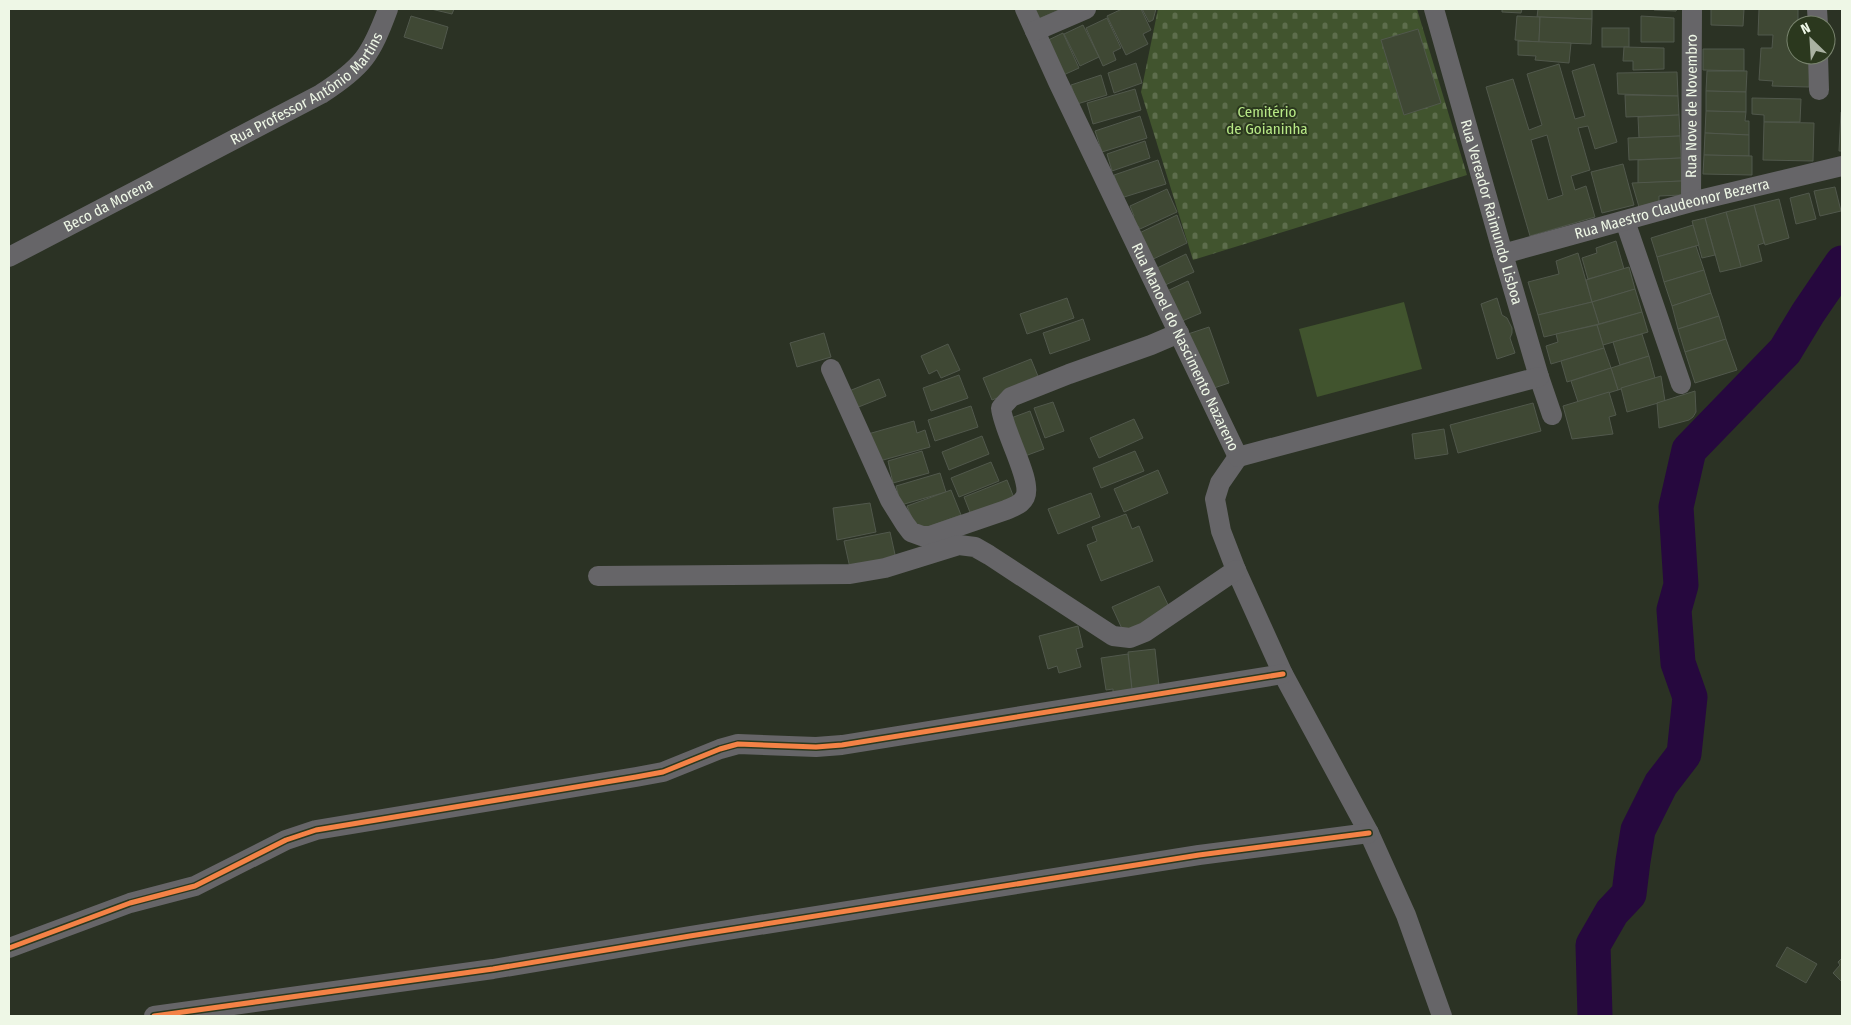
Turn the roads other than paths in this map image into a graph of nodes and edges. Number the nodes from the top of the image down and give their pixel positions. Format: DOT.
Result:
graph roads {
  1 [pos="388,9"];
  2 [pos="1025,9"];
  3 [pos="1086,9"];
  4 [pos="1434,9"];
  5 [pos="1692,9"];
  6 [pos="1035,31"];
  7 [pos="1818,65"];
  8 [pos="1819,90"];
  9 [pos="208,154"];
  10 [pos="1842,166"];
  11 [pos="1691,202"];
  12 [pos="1625,221"];
  13 [pos="1503,254"];
  14 [pos="9,257"];
  15 [pos="1179,333"];
  16 [pos="831,369"];
  17 [pos="1539,377"];
  18 [pos="1681,384"];
  19 [pos="1552,415"];
  20 [pos="1238,458"];
  21 [pos="1236,570"];
  22 [pos="598,576"];
  23 [pos="1283,674"];
  24 [pos="1368,833"];
  25 [pos="9,948"];
  26 [pos="154,1016"];
  27 [pos="1442,1016"];
  1 -- 9 [label="street, Rua Professor Antônio Martins"];
  2 -- 6 [label="street, Rua Manoel do Nascimento Nazareno"];
  3 -- 6 [label="street"];
  4 -- 13 [label="street, Rua Vereador Raimundo Lisboa"];
  5 -- 11 [label="street, Rua Nove de Novembro"];
  6 -- 15 [label="street, Rua Manoel do Nascimento Nazareno"];
  7 -- 8 [label="street"];
  9 -- 14 [label="street, Beco da Morena"];
  10 -- 11 [label="street, Rua Maestro Claudeonor Bezerra"];
  11 -- 12 [label="street, Rua Maestro Claudeonor Bezerra"];
  12 -- 13 [label="street, Rua Maestro Claudeonor Bezerra"];
  12 -- 18 [label="street"];
  13 -- 17 [label="street, Rua Vereador Raimundo Lisboa"];
  15 -- 16 [label="street"];
  15 -- 20 [label="street, Rua Manoel do Nascimento Nazareno"];
  17 -- 19 [label="street, Rua Vereador Raimundo Lisboa"];
  17 -- 20 [label="street, Rua Manoel do Nascimento Nazareno"];
  20 -- 21 [label="street"];
  21 -- 22 [label="street"];
  21 -- 23 [label="street"];
  23 -- 24 [label="street"];
  23 -- 25 [label="street"];
  24 -- 26 [label="street"];
  24 -- 27 [label="street"];
}
